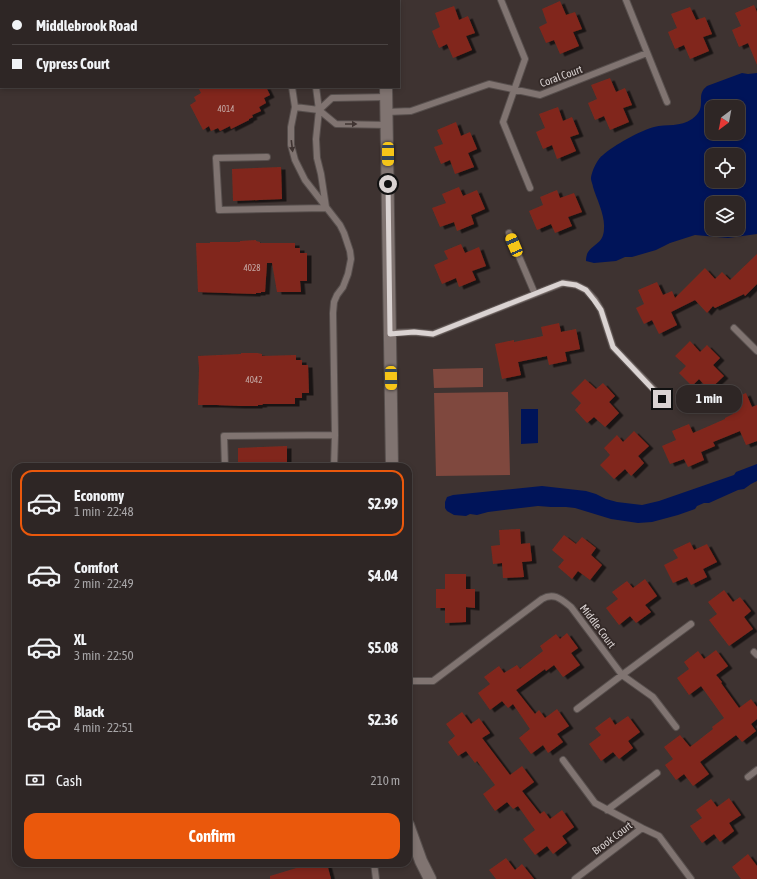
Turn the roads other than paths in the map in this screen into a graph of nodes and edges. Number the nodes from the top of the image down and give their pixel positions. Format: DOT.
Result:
graph roads {
  1 [pos="501,0"];
  2 [pos="626,0"];
  3 [pos="647,53"];
  4 [pos="292,88"];
  5 [pos="316,88"];
  6 [pos="514,89"];
  7 [pos="386,92"];
  8 [pos="667,102"];
  9 [pos="295,107"];
  10 [pos="319,110"];
  11 [pos="387,112"];
  12 [pos="388,124"];
  13 [pos="267,157"];
  14 [pos="530,188"];
  15 [pos="326,208"];
  16 [pos="509,233"];
  17 [pos="535,294"];
  18 [pos="734,328"];
  19 [pos="390,334"];
  20 [pos="757,351"];
  21 [pos="662,399"];
  22 [pos="335,435"];
  23 [pos="225,463"];
  24 [pos="334,463"];
  25 [pos="392,463"];
  26 [pos="691,624"];
  27 [pos="622,675"];
  28 [pos="412,681"];
  29 [pos="577,709"];
  30 [pos="676,727"];
  31 [pos="563,760"];
  32 [pos="757,770"];
  33 [pos="657,773"];
  34 [pos="748,777"];
  35 [pos="607,810"];
  36 [pos="642,828"];
  37 [pos="412,835"];
  38 [pos="374,867"];
  39 [pos="376,879"];
  40 [pos="430,879"];
  41 [pos="575,879"];
  42 [pos="691,879"];
  1 -- 6 [label="lane"];
  2 -- 3 [label="lane"];
  3 -- 6 [label="lane, Coral Court"];
  3 -- 8 [label="lane"];
  4 -- 9 [label="lane"];
  5 -- 10 [label="lane"];
  6 -- 11 [label="lane, Coral Court"];
  6 -- 14 [label="lane"];
  7 -- 10 [label="lane"];
  7 -- 11 [label="street"];
  9 -- 10 [label="lane"];
  9 -- 15 [label="lane, one-way"];
  10 -- 12 [label="lane, one-way"];
  10 -- 15 [label="lane"];
  11 -- 12 [label="street"];
  12 -- 19 [label="street"];
  13 -- 15 [label="lane"];
  15 -- 22 [label="lane"];
  16 -- 17 [label="lane"];
  17 -- 19 [label="lane"];
  17 -- 21 [label="lane"];
  18 -- 20 [label="lane"];
  19 -- 25 [label="street"];
  22 -- 23 [label="lane"];
  22 -- 24 [label="lane"];
  26 -- 27 [label="lane"];
  27 -- 28 [label="lane, Middle Court"];
  27 -- 29 [label="lane"];
  27 -- 30 [label="lane, Middle Court"];
  31 -- 35 [label="lane"];
  32 -- 34 [label="lane"];
  33 -- 35 [label="lane"];
  35 -- 36 [label="lane"];
  36 -- 41 [label="lane, Brook Court"];
  36 -- 42 [label="lane, Brook Court"];
  37 -- 40 [label="street"];
  38 -- 39 [label="lane"];
}
